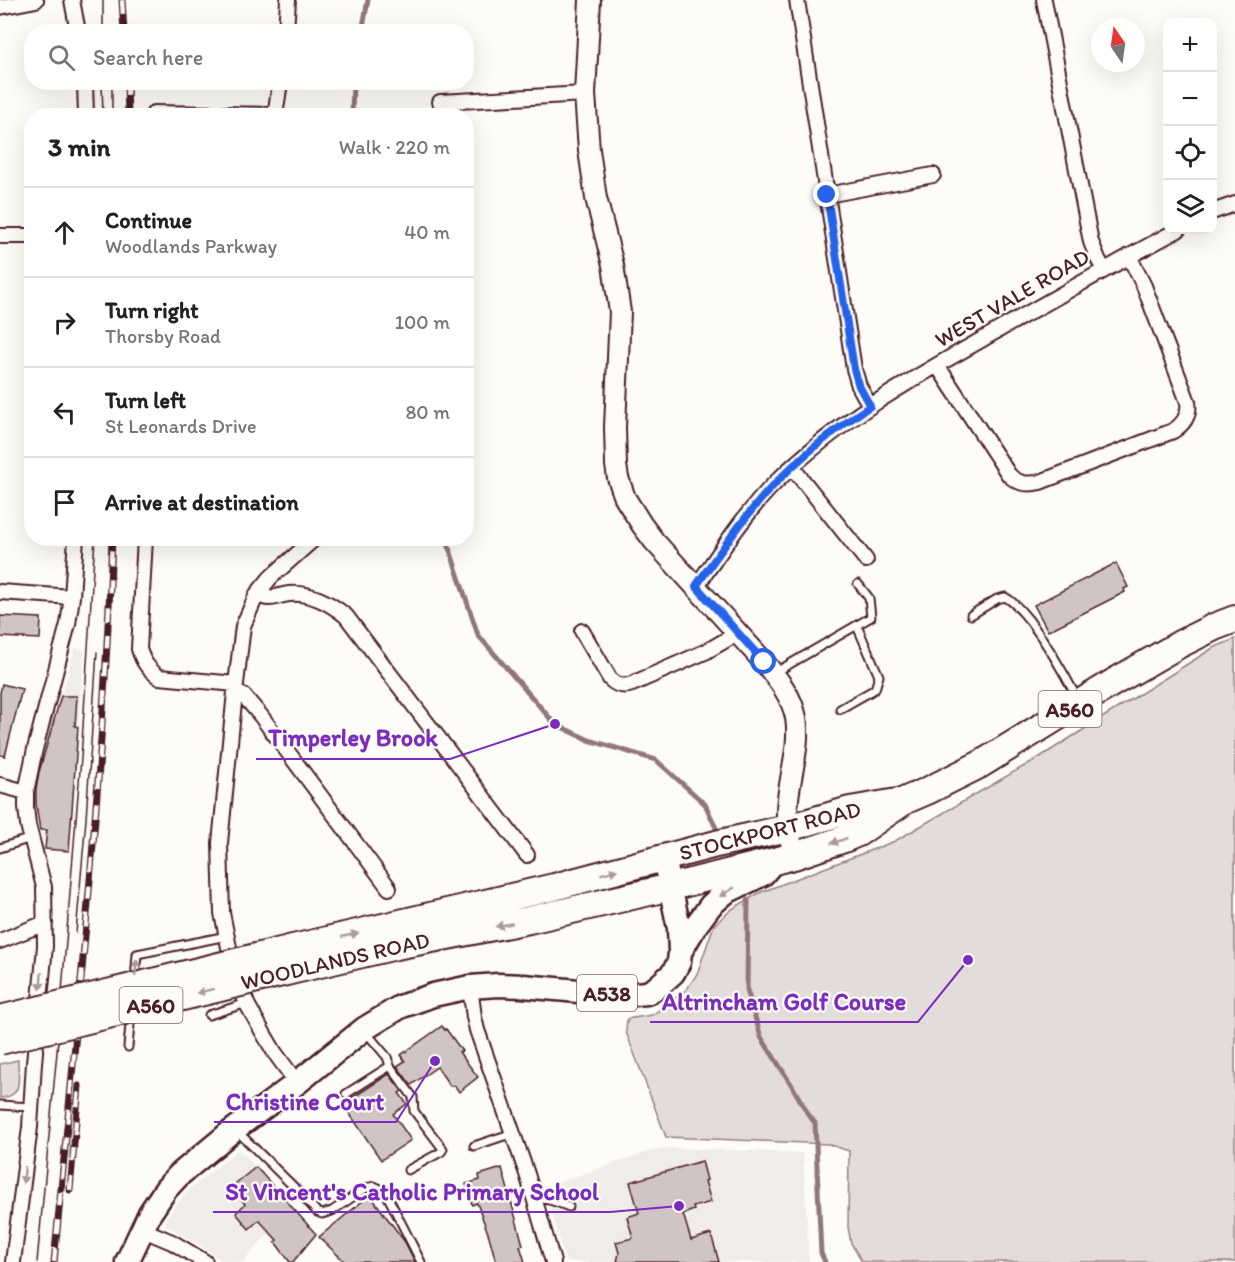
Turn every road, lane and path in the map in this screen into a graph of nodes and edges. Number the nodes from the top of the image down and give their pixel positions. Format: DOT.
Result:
graph roads {
  1 [pos="36,0"];
  2 [pos="72,0"];
  3 [pos="288,0"];
  4 [pos="590,0"];
  5 [pos="797,0"];
  6 [pos="1044,0"];
  7 [pos="0,7"];
  8 [pos="76,24"];
  9 [pos="286,24"];
  10 [pos="85,90"];
  11 [pos="279,90"];
  12 [pos="585,94"];
  13 [pos="440,102"];
  14 [pos="86,108"];
  15 [pos="276,108"];
  16 [pos="933,175"];
  17 [pos="827,195"];
  18 [pos="1235,204"];
  19 [pos="1217,210"];
  20 [pos="1170,234"];
  21 [pos="0,236"];
  22 [pos="24,236"];
  23 [pos="1129,256"];
  24 [pos="1104,270"];
  25 [pos="937,365"];
  26 [pos="870,406"];
  27 [pos="792,467"];
  28 [pos="75,546"];
  29 [pos="145,546"];
  30 [pos="306,546"];
  31 [pos="866,560"];
  32 [pos="858,584"];
  33 [pos="696,586"];
  34 [pos="0,592"];
  35 [pos="257,594"];
  36 [pos="72,597"];
  37 [pos="971,615"];
  38 [pos="1235,619"];
  39 [pos="857,626"];
  40 [pos="582,632"];
  41 [pos="738,633"];
  42 [pos="774,674"];
  43 [pos="235,688"];
  44 [pos="1080,703"];
  45 [pos="840,708"];
  46 [pos="0,785"];
  47 [pos="26,792"];
  48 [pos="906,800"];
  49 [pos="788,828"];
  50 [pos="31,838"];
  51 [pos="0,848"];
  52 [pos="527,855"];
  53 [pos="664,858"];
  54 [pos="784,858"];
  55 [pos="671,887"];
  56 [pos="389,888"];
  57 [pos="45,923"];
  58 [pos="226,936"];
  59 [pos="0,941"];
  60 [pos="680,952"];
  61 [pos="298,958"];
  62 [pos="470,987"];
  63 [pos="247,1003"];
  64 [pos="209,1015"];
  65 [pos="0,1019"];
  66 [pos="364,1029"];
  67 [pos="0,1041"];
  68 [pos="128,1047"];
  69 [pos="390,1066"];
  70 [pos="297,1083"];
  71 [pos="346,1094"];
  72 [pos="0,1105"];
  73 [pos="30,1107"];
  74 [pos="235,1129"];
  75 [pos="513,1133"];
  76 [pos="474,1146"];
  77 [pos="408,1170"];
  78 [pos="534,1200"];
  79 [pos="569,1207"];
  80 [pos="141,1229"];
  81 [pos="13,1262"];
  82 [pos="127,1262"];
  83 [pos="205,1262"];
  84 [pos="421,1262"];
  85 [pos="553,1262"];
  1 -- 7 [label="street"];
  2 -- 8 [label="street"];
  3 -- 9 [label="street"];
  4 -- 12 [label="street"];
  5 -- 17 [label="street"];
  6 -- 24 [label="street"];
  10 -- 14 [label="street"];
  11 -- 15 [label="street"];
  12 -- 13 [label="street"];
  12 -- 33 [label="street"];
  16 -- 17 [label="street"];
  17 -- 26 [label="street"];
  18 -- 19 [label="street"];
  20 -- 23 [label="street, WEST VALE ROAD"];
  21 -- 22 [label="street"];
  23 -- 24 [label="street, WEST VALE ROAD"];
  23 -- 25 [label="street"];
  24 -- 25 [label="street, WEST VALE ROAD"];
  25 -- 26 [label="street, WEST VALE ROAD"];
  26 -- 27 [label="street, WEST VALE ROAD"];
  27 -- 31 [label="street"];
  27 -- 33 [label="street, WEST VALE ROAD"];
  28 -- 36 [label="street"];
  29 -- 43 [label="street"];
  30 -- 35 [label="street"];
  32 -- 39 [label="lane"];
  33 -- 41 [label="street"];
  34 -- 36 [label="street"];
  35 -- 43 [label="street"];
  35 -- 52 [label="street"];
  36 -- 47 [label="street"];
  37 -- 44 [label="lane"];
  38 -- 44 [label="highway, STOCKPORT ROAD / A560"];
  39 -- 42 [label="lane"];
  39 -- 45 [label="lane"];
  40 -- 41 [label="street"];
  41 -- 42 [label="street"];
  42 -- 49 [label="street"];
  43 -- 56 [label="street"];
  43 -- 58 [label="street"];
  44 -- 48 [label="highway, STOCKPORT ROAD / A560"];
  46 -- 47 [label="street"];
  47 -- 50 [label="street"];
  48 -- 49 [label="highway, STOCKPORT ROAD / A560"];
  48 -- 54 [label="highway, STOCKPORT ROAD / A560, one-way"];
  49 -- 53 [label="highway, STOCKPORT ROAD / A560"];
  49 -- 54 [label="street"];
  50 -- 51 [label="lane"];
  50 -- 57 [label="street"];
  53 -- 55 [label="main road, STOCKPORT ROAD / A538"];
  61 -- 53 [label="highway, WOODLANDS ROAD / A560, one-way"];
  54 -- 55 [label="highway, STOCKPORT ROAD / A560"];
  54 -- 60 [label="main road, one-way"];
  55 -- 60 [label="main road, STOCKPORT ROAD / A538"];
  55 -- 61 [label="highway, WOODLANDS ROAD / A560, one-way"];
  57 -- 59 [label="street"];
  57 -- 73 [label="street, one-way"];
  58 -- 63 [label="street"];
  68 -- 58 [label="lane, one-way"];
  60 -- 62 [label="main road, STOCKPORT ROAD / A538"];
  61 -- 65 [label="highway, WOODLANDS ROAD / A560, bridge"];
  61 -- 67 [label="highway, WOODLANDS ROAD / A560, one-way, bridge"];
  62 -- 66 [label="main road, STOCKPORT ROAD / A538"];
  62 -- 75 [label="street"];
  63 -- 64 [label="lane"];
  63 -- 70 [label="street"];
  66 -- 69 [label="lane"];
  66 -- 70 [label="main road, STOCKPORT ROAD / A538"];
  69 -- 71 [label="lane"];
  69 -- 77 [label="lane"];
  70 -- 74 [label="main road, STOCKPORT ROAD / A538"];
  72 -- 73 [label="lane"];
  73 -- 81 [label="street, one-way"];
  74 -- 80 [label="main road, STOCKPORT ROAD / A538"];
  74 -- 84 [label="lane"];
  75 -- 76 [label="lane"];
  75 -- 78 [label="street"];
  78 -- 79 [label="lane"];
  78 -- 85 [label="street"];
  80 -- 82 [label="main road, STOCKPORT ROAD / A538"];
  80 -- 83 [label="street"];
}
